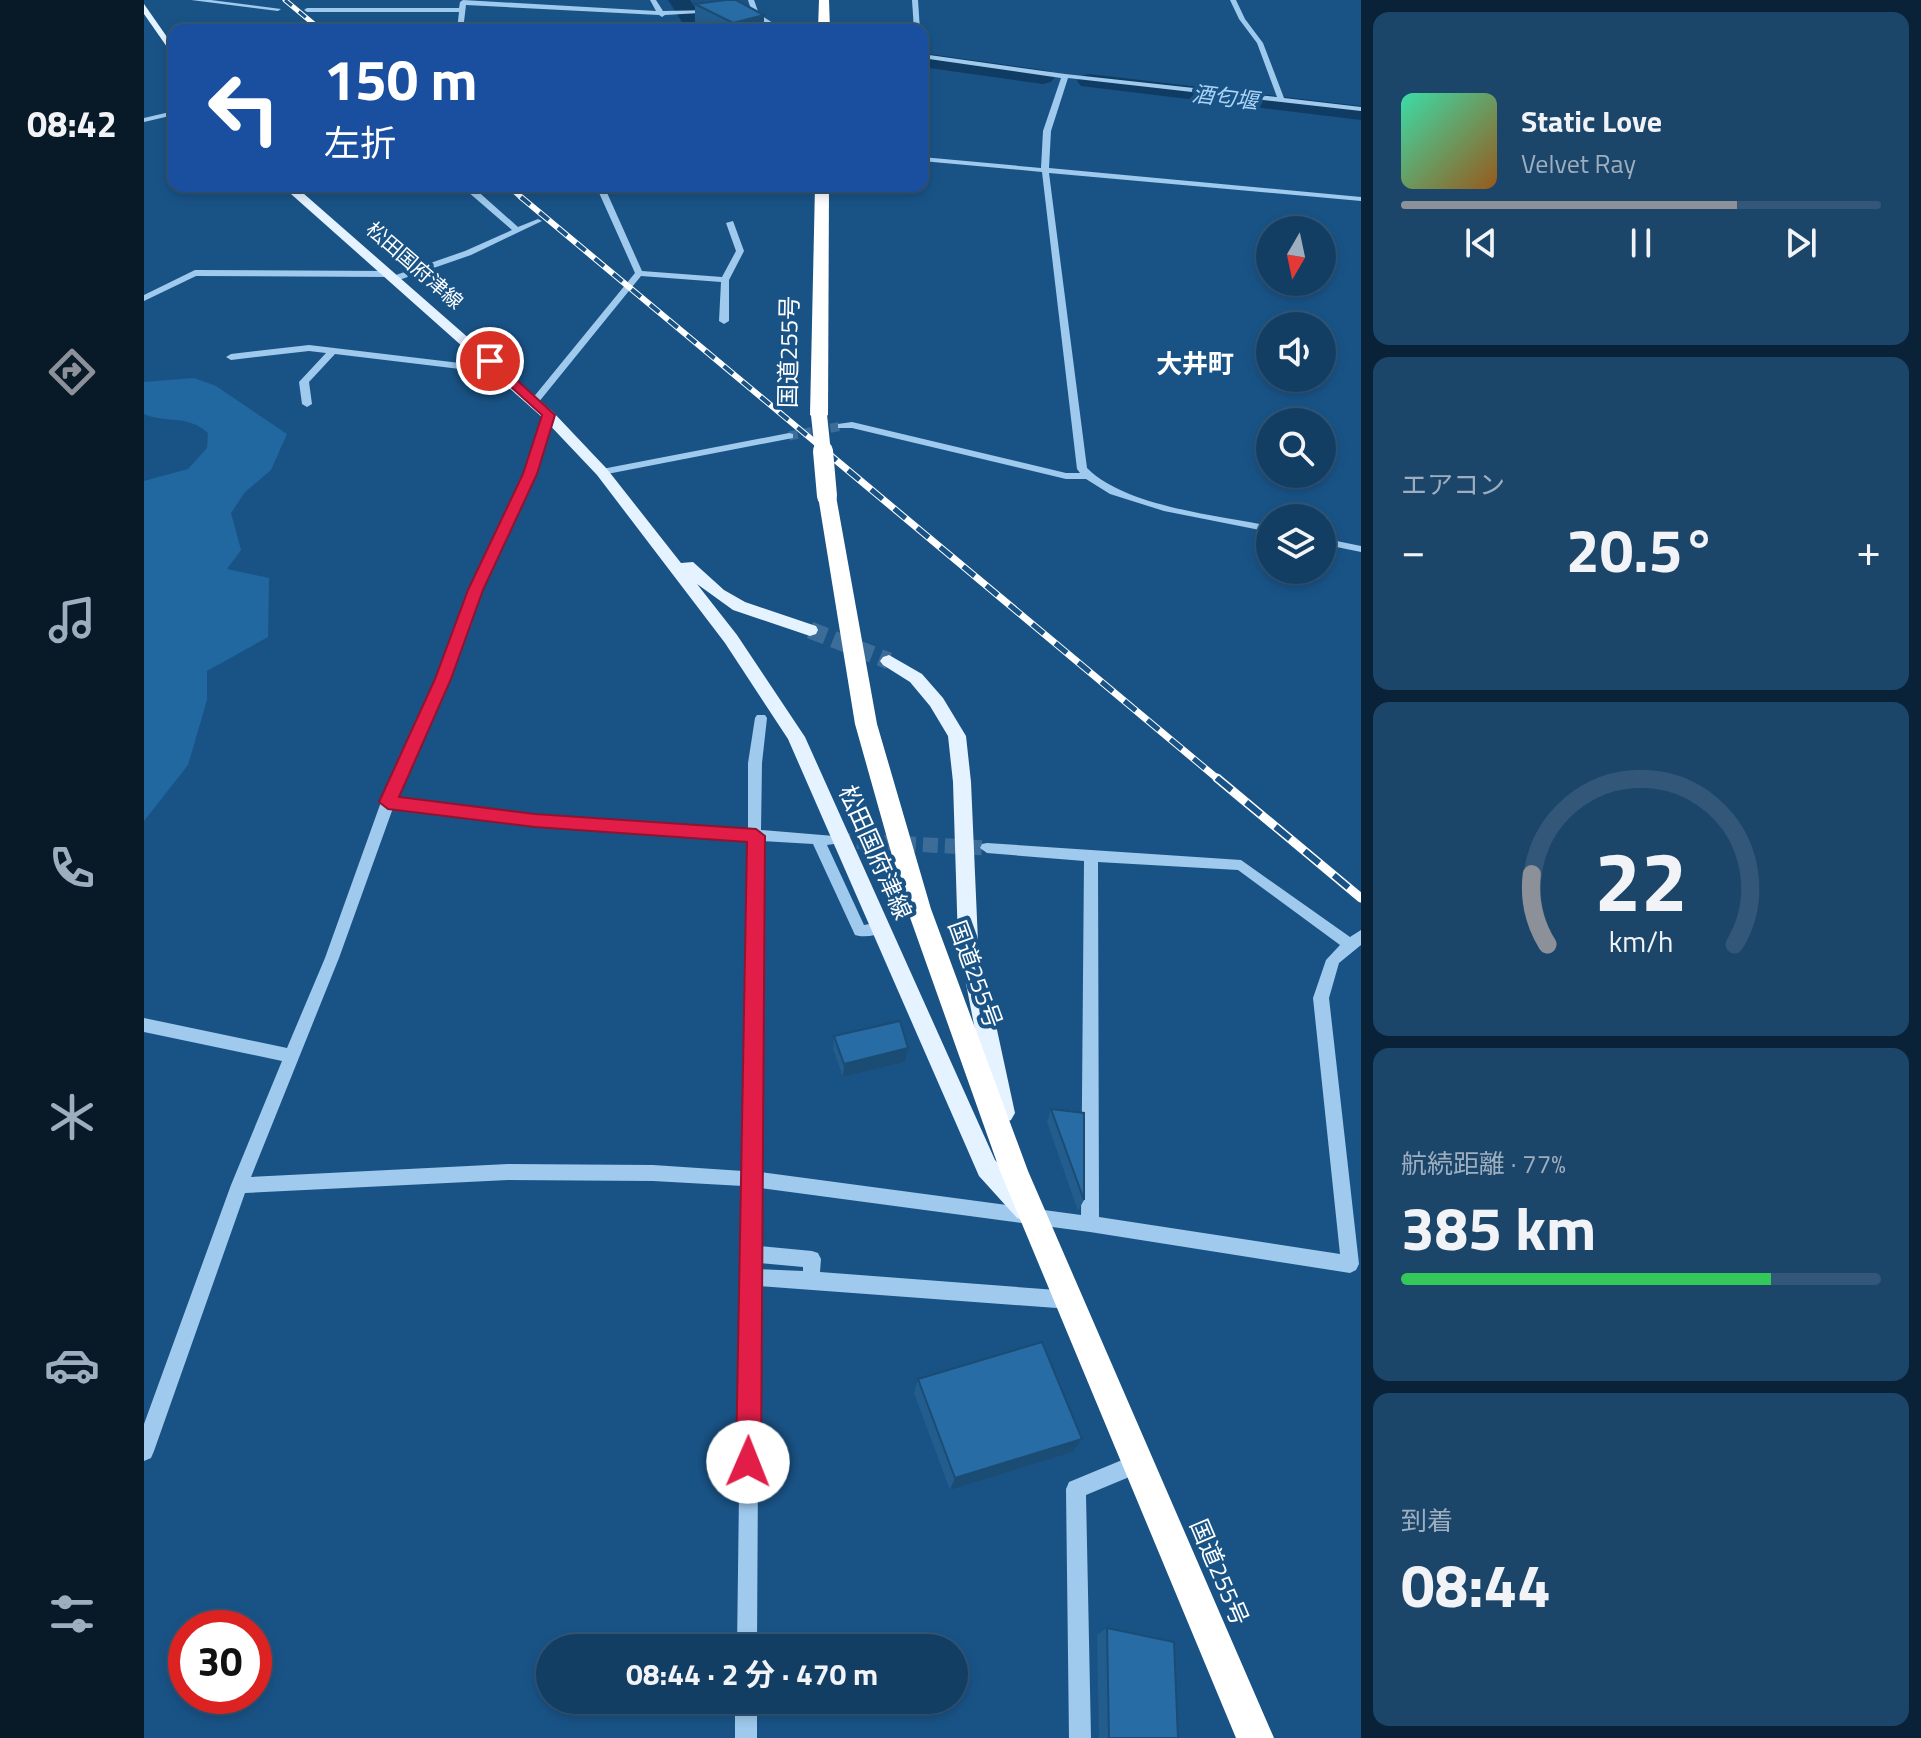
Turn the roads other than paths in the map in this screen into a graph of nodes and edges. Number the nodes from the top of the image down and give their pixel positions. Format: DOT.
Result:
graph roads {
  1 [pos="194,0"];
  2 [pos="267,0"];
  3 [pos="338,0"];
  4 [pos="653,0"];
  5 [pos="751,0"];
  6 [pos="824,0"];
  7 [pos="915,0"];
  8 [pos="1233,0"];
  9 [pos="566,4"];
  10 [pos="462,5"];
  11 [pos="144,7"];
  12 [pos="307,10"];
  13 [pos="328,10"];
  14 [pos="752,10"];
  15 [pos="736,11"];
  16 [pos="721,12"];
  17 [pos="666,15"];
  18 [pos="772,24"];
  19 [pos="824,24"];
  20 [pos="917,24"];
  21 [pos="168,45"];
  22 [pos="928,57"];
  23 [pos="1065,76"];
  24 [pos="1281,99"];
  25 [pos="1361,109"];
  26 [pos="168,114"];
  27 [pos="144,120"];
  28 [pos="928,159"];
  29 [pos="1045,169"];
  30 [pos="295,192"];
  31 [pos="473,192"];
  32 [pos="603,192"];
  33 [pos="822,192"];
  34 [pos="1361,199"];
  35 [pos="538,221"];
  36 [pos="730,223"];
  37 [pos="517,230"];
  38 [pos="639,273"];
  39 [pos="392,276"];
  40 [pos="725,280"];
  41 [pos="144,298"];
  42 [pos="724,321"];
  43 [pos="333,351"];
  44 [pos="231,357"];
  45 [pos="490,361"];
  46 [pos="535,401"];
  47 [pos="307,404"];
  48 [pos="548,415"];
  49 [pos="842,426"];
  50 [pos="789,436"];
  51 [pos="602,472"];
  52 [pos="1086,476"];
  53 [pos="641,521"];
  54 [pos="1256,526"];
  55 [pos="1336,544"];
  56 [pos="1361,549"];
  57 [pos="810,630"];
  58 [pos="889,661"];
  59 [pos="761,718"];
  60 [pos="388,802"];
  61 [pos="756,836"];
  62 [pos="987,848"];
  63 [pos="1091,856"];
  64 [pos="881,928"];
  65 [pos="1355,940"];
  66 [pos="144,1025"];
  67 [pos="292,1056"];
  68 [pos="1014,1171"];
  69 [pos="751,1179"];
  70 [pos="239,1185"];
  71 [pos="1034,1219"];
  72 [pos="1090,1224"];
  73 [pos="750,1254"];
  74 [pos="1355,1265"];
  75 [pos="750,1277"];
  76 [pos="811,1280"];
  77 [pos="1070,1300"];
  78 [pos="144,1451"];
  79 [pos="1139,1463"];
  80 [pos="747,1634"];
  81 [pos="746,1714"];
  82 [pos="746,1738"];
  83 [pos="1080,1738"];
  84 [pos="1255,1738"];
  1 -- 2 [label="street"];
  3 -- 13 [label="street"];
  4 -- 17 [label="street"];
  5 -- 14 [label="street"];
  6 -- 19 [label="highway"];
  7 -- 20 [label="street"];
  8 -- 24 [label="street"];
  9 -- 10 [label="street"];
  9 -- 17 [label="street"];
  10 -- 13 [label="street"];
  11 -- 21 [label="main road"];
  12 -- 13 [label="street"];
  14 -- 15 [label="street"];
  14 -- 18 [label="street"];
  16 -- 17 [label="street"];
  22 -- 23 [label="street"];
  23 -- 24 [label="street"];
  23 -- 29 [label="street"];
  24 -- 25 [label="street"];
  26 -- 27 [label="street"];
  28 -- 29 [label="street"];
  29 -- 34 [label="street"];
  29 -- 52 [label="street"];
  30 -- 39 [label="main road, 松田国府津線"];
  31 -- 37 [label="street"];
  32 -- 38 [label="street"];
  33 -- 68 [label="highway, 国道255号, bridge"];
  35 -- 37 [label="street"];
  36 -- 40 [label="street"];
  37 -- 39 [label="street"];
  38 -- 40 [label="street"];
  38 -- 46 [label="street"];
  39 -- 41 [label="street"];
  39 -- 45 [label="main road, 松田国府津線"];
  40 -- 42 [label="street"];
  43 -- 44 [label="street"];
  43 -- 45 [label="street"];
  43 -- 47 [label="street"];
  45 -- 46 [label="main road, 松田国府津線"];
  46 -- 48 [label="main road, 松田国府津線"];
  48 -- 51 [label="main road, 松田国府津線"];
  48 -- 60 [label="street"];
  49 -- 52 [label="street"];
  50 -- 51 [label="street"];
  51 -- 53 [label="main road, 松田国府津線"];
  52 -- 54 [label="street"];
  53 -- 57 [label="main road, 松田国府津線"];
  53 -- 64 [label="main road, 松田国府津線"];
  55 -- 56 [label="street"];
  58 -- 68 [label="main road"];
  59 -- 61 [label="street"];
  60 -- 61 [label="street"];
  60 -- 67 [label="street"];
  61 -- 64 [label="street"];
  61 -- 69 [label="street"];
  62 -- 63 [label="street"];
  63 -- 65 [label="street"];
  63 -- 72 [label="street"];
  64 -- 71 [label="main road, 松田国府津線"];
  65 -- 74 [label="street"];
  66 -- 67 [label="street"];
  67 -- 70 [label="street"];
  68 -- 71 [label="highway, 国道255号"];
  69 -- 70 [label="street"];
  69 -- 71 [label="street"];
  69 -- 73 [label="street"];
  70 -- 78 [label="street"];
  71 -- 72 [label="street"];
  71 -- 77 [label="highway, 国道255号"];
  72 -- 74 [label="street"];
  73 -- 75 [label="street"];
  73 -- 76 [label="street"];
  75 -- 76 [label="street"];
  75 -- 80 [label="street"];
  76 -- 77 [label="street"];
  77 -- 79 [label="highway, 国道255号"];
  79 -- 83 [label="street"];
  79 -- 84 [label="highway, 国道255号"];
  81 -- 82 [label="street"];
}
